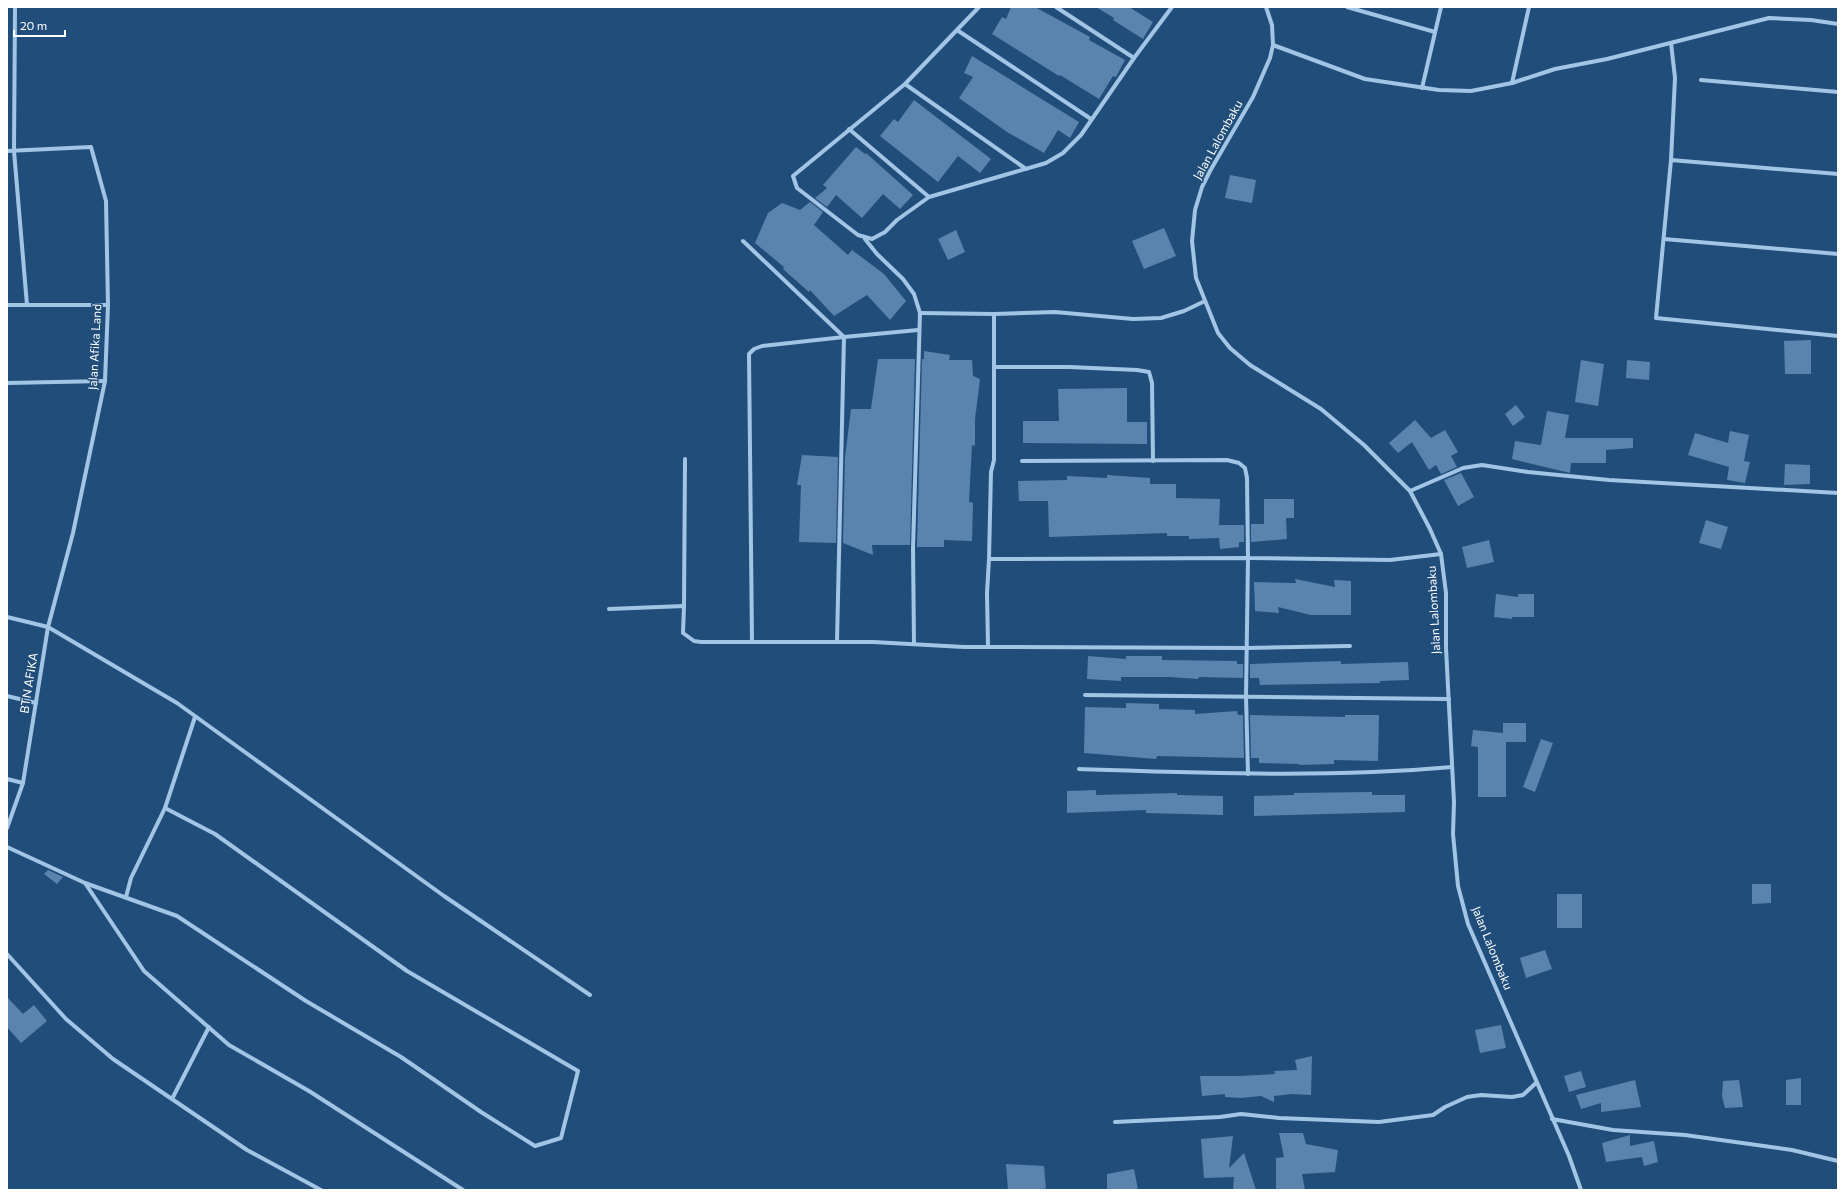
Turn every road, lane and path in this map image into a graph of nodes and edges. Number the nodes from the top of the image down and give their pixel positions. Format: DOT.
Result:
graph roads {
  1 [pos="15,7"];
  2 [pos="979,7"];
  3 [pos="1056,7"];
  4 [pos="1172,7"];
  5 [pos="1266,7"];
  6 [pos="1347,7"];
  7 [pos="1441,7"];
  8 [pos="1529,7"];
  9 [pos="1838,24"];
  10 [pos="957,30"];
  11 [pos="1435,32"];
  12 [pos="1671,43"];
  13 [pos="1273,45"];
  14 [pos="1134,58"];
  15 [pos="1701,80"];
  16 [pos="1512,83"];
  17 [pos="904,84"];
  18 [pos="1422,88"];
  19 [pos="1838,92"];
  20 [pos="1091,119"];
  21 [pos="849,128"];
  22 [pos="7,151"];
  23 [pos="14,151"];
  24 [pos="1671,160"];
  25 [pos="1026,169"];
  26 [pos="1838,174"];
  27 [pos="929,197"];
  28 [pos="865,238"];
  29 [pos="1664,239"];
  30 [pos="743,240"];
  31 [pos="1838,254"];
  32 [pos="1205,301"];
  33 [pos="7,305"];
  34 [pos="27,305"];
  35 [pos="108,305"];
  36 [pos="920,313"];
  37 [pos="994,314"];
  38 [pos="918,330"];
  39 [pos="1838,336"];
  40 [pos="844,337"];
  41 [pos="994,367"];
  42 [pos="105,381"];
  43 [pos="7,383"];
  44 [pos="685,459"];
  45 [pos="1022,461"];
  46 [pos="1153,461"];
  47 [pos="1410,491"];
  48 [pos="1838,493"];
  49 [pos="1441,554"];
  50 [pos="1248,558"];
  51 [pos="989,559"];
  52 [pos="684,606"];
  53 [pos="610,609"];
  54 [pos="7,617"];
  55 [pos="48,627"];
  56 [pos="752,642"];
  57 [pos="837,642"];
  58 [pos="914,644"];
  59 [pos="1350,646"];
  60 [pos="988,647"];
  61 [pos="1247,648"];
  62 [pos="1085,695"];
  63 [pos="7,696"];
  64 [pos="1246,696"];
  65 [pos="1449,699"];
  66 [pos="36,703"];
  67 [pos="195,717"];
  68 [pos="1452,767"];
  69 [pos="1079,769"];
  70 [pos="1248,774"];
  71 [pos="7,779"];
  72 [pos="23,783"];
  73 [pos="165,808"];
  74 [pos="7,828"];
  75 [pos="7,847"];
  76 [pos="85,882"];
  77 [pos="126,897"];
  78 [pos="7,954"];
  79 [pos="590,995"];
  80 [pos="208,1027"];
  81 [pos="1536,1083"];
  82 [pos="172,1099"];
  83 [pos="1552,1119"];
  84 [pos="1115,1122"];
  85 [pos="1838,1161"];
  86 [pos="321,1190"];
  87 [pos="463,1190"];
  88 [pos="1581,1190"];
  1 -- 23 [label="street"];
  2 -- 10 [label="street"];
  3 -- 14 [label="street"];
  4 -- 14 [label="street"];
  5 -- 13 [label="street, Jalan Lalombaku"];
  6 -- 11 [label="street"];
  7 -- 11 [label="street"];
  8 -- 16 [label="street"];
  9 -- 12 [label="street"];
  10 -- 17 [label="street"];
  10 -- 20 [label="street"];
  11 -- 18 [label="street"];
  12 -- 16 [label="street"];
  12 -- 24 [label="street"];
  13 -- 18 [label="street"];
  13 -- 32 [label="street, Jalan Lalombaku"];
  14 -- 20 [label="street"];
  15 -- 19 [label="street"];
  16 -- 18 [label="street"];
  17 -- 21 [label="street"];
  17 -- 25 [label="street"];
  20 -- 25 [label="street"];
  21 -- 27 [label="street"];
  21 -- 28 [label="street"];
  22 -- 23 [label="street, Jalan Afika Land"];
  23 -- 34 [label="street"];
  23 -- 35 [label="street, Jalan Afika Land"];
  24 -- 26 [label="street"];
  24 -- 29 [label="street"];
  25 -- 27 [label="street"];
  27 -- 28 [label="street"];
  28 -- 36 [label="street"];
  29 -- 31 [label="street"];
  29 -- 39 [label="street"];
  30 -- 40 [label="street"];
  32 -- 37 [label="street"];
  32 -- 47 [label="street, Jalan Lalombaku"];
  33 -- 34 [label="street"];
  34 -- 35 [label="street"];
  35 -- 42 [label="street, Jalan Afika Land"];
  36 -- 37 [label="street"];
  36 -- 38 [label="street"];
  37 -- 41 [label="street"];
  38 -- 40 [label="street"];
  38 -- 58 [label="street"];
  40 -- 56 [label="street"];
  40 -- 57 [label="street"];
  41 -- 46 [label="street"];
  41 -- 51 [label="street"];
  42 -- 43 [label="street"];
  42 -- 55 [label="street, Jalan Afika Land"];
  44 -- 52 [label="street"];
  45 -- 46 [label="street"];
  46 -- 50 [label="street"];
  47 -- 48 [label="street"];
  47 -- 49 [label="street, Jalan Lalombaku"];
  49 -- 50 [label="street"];
  49 -- 65 [label="street, Jalan Lalombaku"];
  50 -- 51 [label="street"];
  50 -- 61 [label="street"];
  51 -- 60 [label="street"];
  52 -- 53 [label="street"];
  52 -- 56 [label="street"];
  54 -- 55 [label="street"];
  55 -- 66 [label="street, BTN AFIKA"];
  55 -- 67 [label="street"];
  56 -- 57 [label="street"];
  57 -- 58 [label="street"];
  58 -- 60 [label="street"];
  59 -- 61 [label="street"];
  60 -- 61 [label="street"];
  61 -- 64 [label="street"];
  62 -- 64 [label="street"];
  63 -- 66 [label="street"];
  64 -- 65 [label="street"];
  64 -- 70 [label="street"];
  65 -- 68 [label="street, Jalan Lalombaku"];
  66 -- 72 [label="street, BTN AFIKA"];
  67 -- 73 [label="street"];
  67 -- 79 [label="street"];
  68 -- 70 [label="street"];
  68 -- 81 [label="street, Jalan Lalombaku"];
  69 -- 70 [label="street"];
  71 -- 72 [label="street"];
  72 -- 74 [label="street, BTN AFIKA"];
  73 -- 77 [label="street"];
  73 -- 77 [label="street"];
  75 -- 76 [label="street"];
  76 -- 77 [label="street"];
  76 -- 80 [label="street"];
  78 -- 82 [label="street"];
  80 -- 82 [label="street"];
  80 -- 87 [label="street"];
  81 -- 83 [label="street, Jalan Lalombaku"];
  81 -- 84 [label="street"];
  82 -- 86 [label="street"];
  83 -- 85 [label="street"];
  83 -- 88 [label="street, Jalan Lalombaku"];
}
